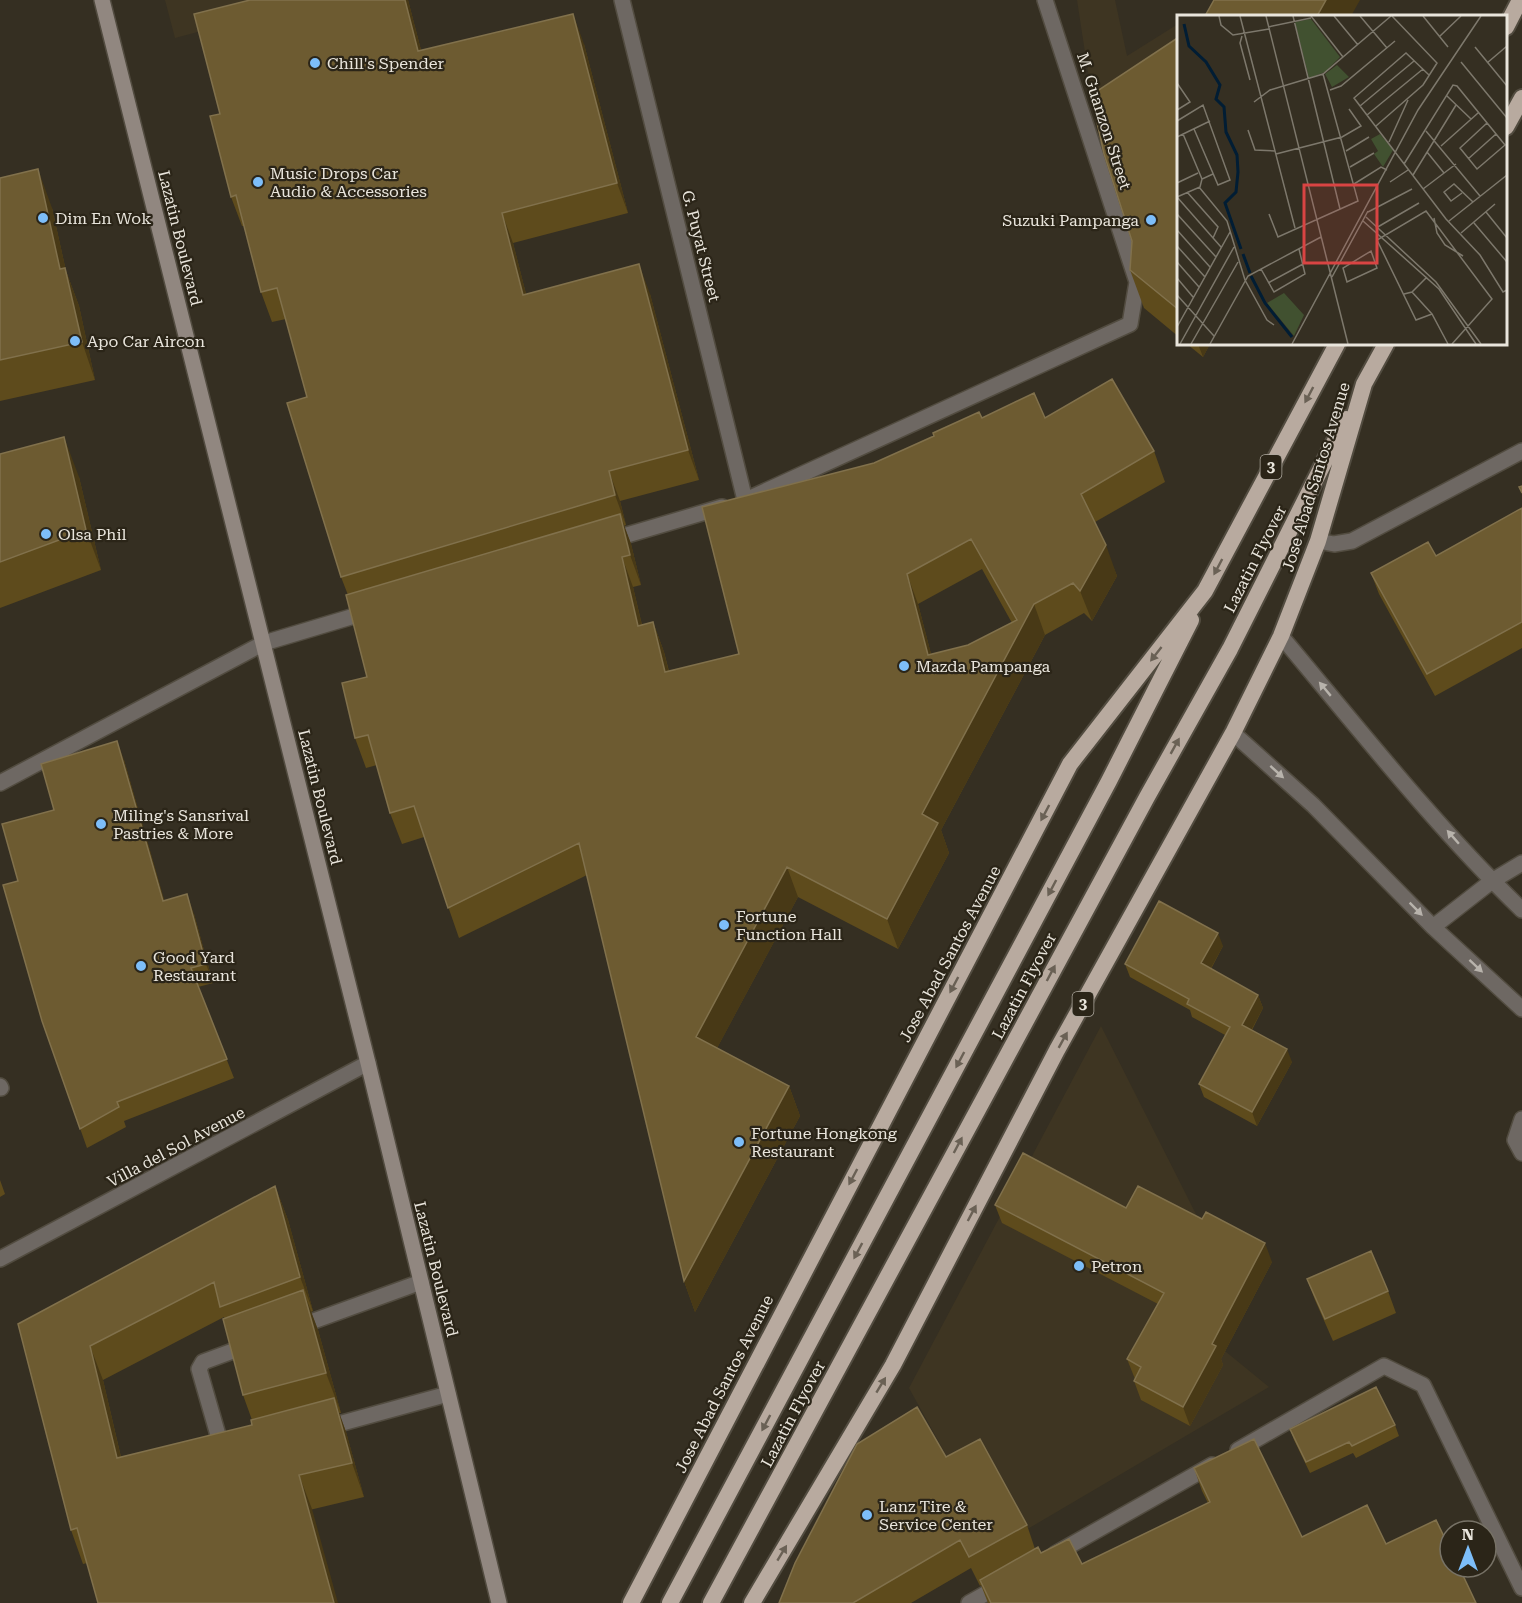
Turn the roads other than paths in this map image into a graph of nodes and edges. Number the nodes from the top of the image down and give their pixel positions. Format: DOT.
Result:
graph roads {
  1 [pos="102,0"];
  2 [pos="622,0"];
  3 [pos="1045,0"];
  4 [pos="1520,0"];
  5 [pos="1507,25"];
  6 [pos="1522,98"];
  7 [pos="1507,126"];
  8 [pos="1336,345"];
  9 [pos="1385,345"];
  10 [pos="1364,384"];
  11 [pos="1522,451"];
  12 [pos="745,500"];
  13 [pos="1318,542"];
  14 [pos="599,543"];
  15 [pos="1205,591"];
  16 [pos="386,607"];
  17 [pos="1281,636"];
  18 [pos="264,643"];
  19 [pos="1233,733"];
  20 [pos="0,783"];
  21 [pos="1522,862"];
  22 [pos="1492,880"];
  23 [pos="1522,910"];
  24 [pos="1433,927"];
  25 [pos="1522,1009"];
  26 [pos="368,1063"];
  27 [pos="1522,1119"];
  28 [pos="1522,1153"];
  29 [pos="0,1259"];
  30 [pos="421,1282"];
  31 [pos="448,1394"];
  32 [pos="305,1433"];
  33 [pos="239,1451"];
  34 [pos="1042,1562"];
  35 [pos="1011,1579"];
  36 [pos="1522,1588"];
  37 [pos="499,1603"];
  38 [pos="631,1603"];
  39 [pos="670,1603"];
  40 [pos="711,1603"];
  41 [pos="752,1603"];
  42 [pos="969,1603"];
  1 -- 18 [label="main road, Lazatin Boulevard"];
  2 -- 12 [label="street, G. Puyat Street"];
  3 -- 12 [label="street, M. Guanzon Street"];
  4 -- 5 [label="highway"];
  6 -- 7 [label="highway"];
  8 -- 15 [label="highway, Jose Abad Santos Avenue / 3, one-way"];
  9 -- 10 [label="highway, Jose Abad Santos Avenue / 3"];
  10 -- 13 [label="highway, Jose Abad Santos Avenue / 3"];
  40 -- 10 [label="highway, Lazatin Flyover / 3, one-way"];
  11 -- 13 [label="street"];
  12 -- 14 [label="street"];
  13 -- 17 [label="highway, Jose Abad Santos Avenue / 3"];
  15 -- 38 [label="highway, Jose Abad Santos Avenue / 3, one-way"];
  15 -- 39 [label="highway, Lazatin Flyover / 3, one-way"];
  16 -- 18 [label="street"];
  17 -- 19 [label="highway, Jose Abad Santos Avenue / 3"];
  22 -- 17 [label="street, one-way"];
  18 -- 20 [label="street"];
  18 -- 26 [label="main road, Lazatin Boulevard"];
  19 -- 24 [label="street, one-way"];
  41 -- 19 [label="highway, Jose Abad Santos Avenue / 3, one-way"];
  21 -- 22 [label="street"];
  22 -- 23 [label="street"];
  22 -- 24 [label="street"];
  24 -- 25 [label="street, one-way"];
  26 -- 29 [label="street, Villa del Sol Avenue"];
  26 -- 30 [label="main road, Lazatin Boulevard"];
  27 -- 28 [label="street"];
  30 -- 31 [label="main road, Lazatin Boulevard"];
  30 -- 33 [label="street"];
  31 -- 32 [label="street"];
  31 -- 37 [label="main road, Lazatin Boulevard"];
  34 -- 36 [label="street"];
  35 -- 42 [label="street"];
}
